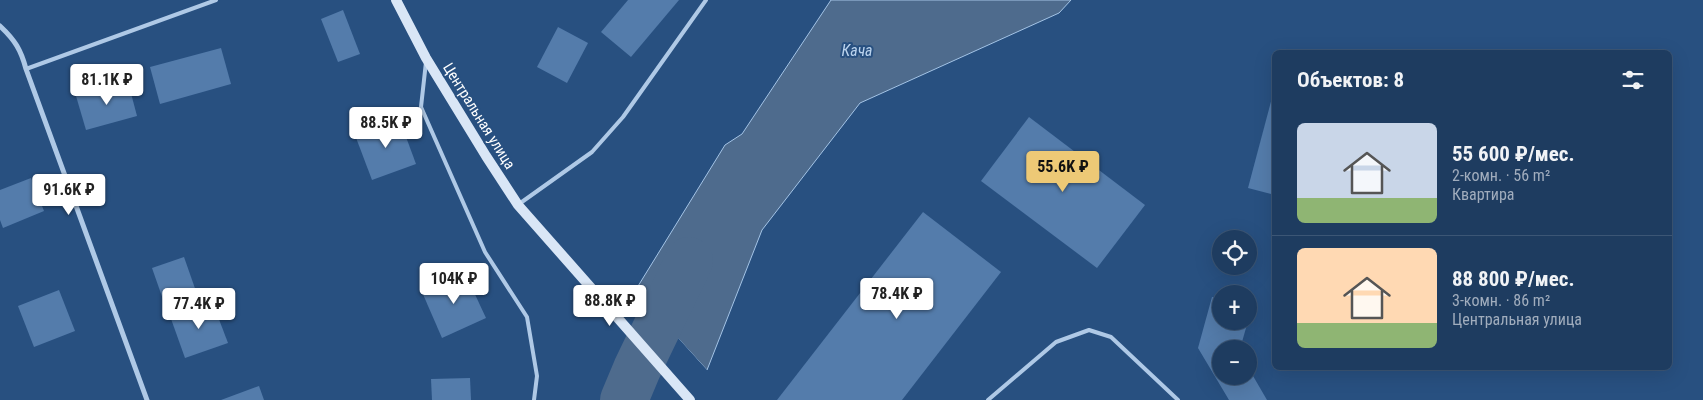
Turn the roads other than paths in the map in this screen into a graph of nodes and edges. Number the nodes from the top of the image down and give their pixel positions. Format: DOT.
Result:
graph roads {
  1 [pos="216,0"];
  2 [pos="396,0"];
  3 [pos="706,0"];
  4 [pos="0,26"];
  5 [pos="426,58"];
  6 [pos="26,69"];
  7 [pos="518,205"];
  8 [pos="147,400"];
  9 [pos="534,400"];
  10 [pos="690,400"];
  11 [pos="988,400"];
  12 [pos="1178,400"];
  1 -- 6 [label="lane"];
  2 -- 5 [label="street, Центральная улица"];
  3 -- 7 [label="lane"];
  4 -- 6 [label="street"];
  5 -- 7 [label="street, Центральная улица"];
  5 -- 9 [label="lane"];
  6 -- 8 [label="street"];
  7 -- 10 [label="street, Центральная улица"];
  11 -- 12 [label="lane"];
}
